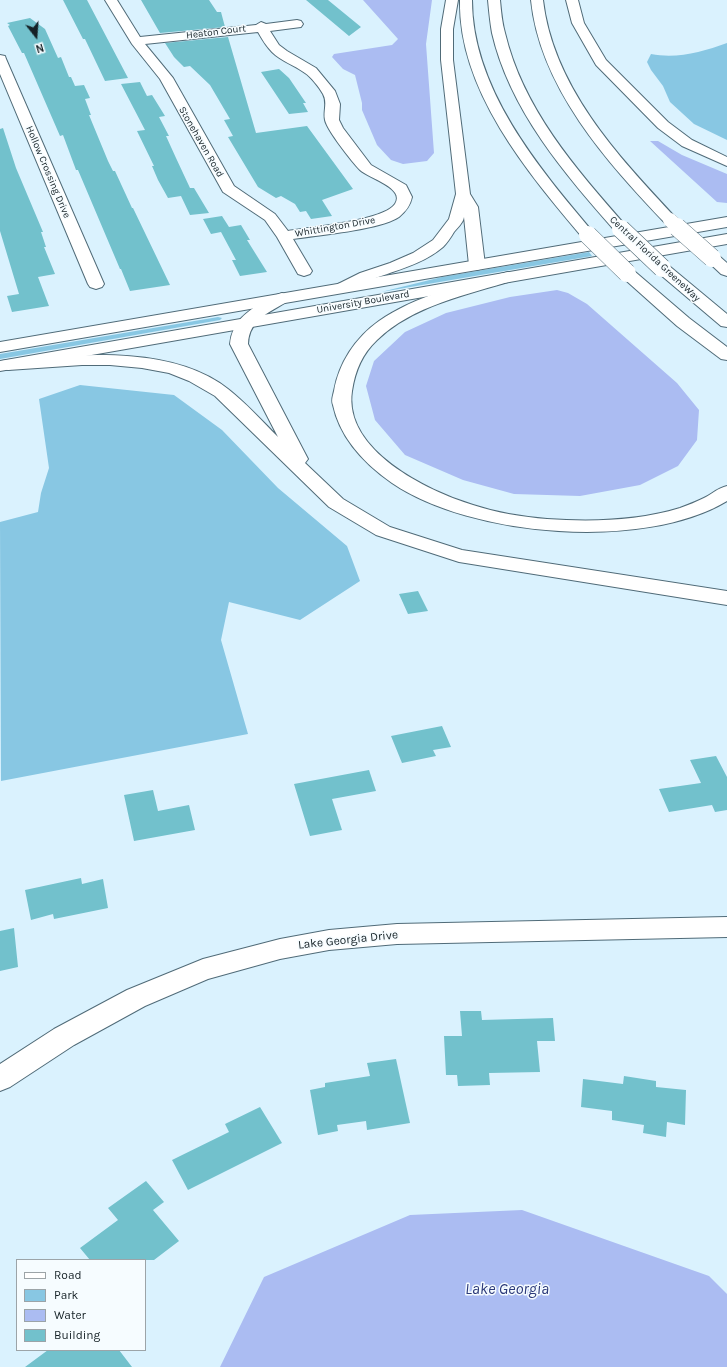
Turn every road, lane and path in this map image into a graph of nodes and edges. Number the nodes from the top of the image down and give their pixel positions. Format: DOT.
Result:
graph roads {
  1 [pos="111,0"];
  2 [pos="452,0"];
  3 [pos="466,0"];
  4 [pos="494,0"];
  5 [pos="537,0"];
  6 [pos="572,0"];
  7 [pos="297,24"];
  8 [pos="261,26"];
  9 [pos="136,41"];
  10 [pos="0,59"];
  11 [pos="727,162"];
  12 [pos="463,194"];
  13 [pos="727,222"];
  14 [pos="284,236"];
  15 [pos="727,239"];
  16 [pos="477,265"];
  17 [pos="304,271"];
  18 [pos="727,271"];
  19 [pos="508,277"];
  20 [pos="96,284"];
  21 [pos="344,288"];
  22 [pos="282,298"];
  23 [pos="683,322"];
  24 [pos="727,322"];
  25 [pos="244,323"];
  26 [pos="0,346"];
  27 [pos="727,355"];
  28 [pos="727,363"];
  29 [pos="4,366"];
  30 [pos="307,474"];
  31 [pos="727,492"];
  32 [pos="727,598"];
  33 [pos="727,927"];
  34 [pos="0,1079"];
  1 -- 9 [label="main road, Stonehaven Road"];
  2 -- 12 [label="main road"];
  3 -- 23 [label="main road, bridge"];
  4 -- 24 [label="main road, Central Florida GreeneWay, bridge"];
  5 -- 18 [label="main road, bridge"];
  6 -- 11 [label="main road"];
  7 -- 8 [label="main road, Heaton Court"];
  8 -- 9 [label="main road, Heaton Court"];
  8 -- 14 [label="main road, Whittington Drive"];
  9 -- 14 [label="main road, Stonehaven Road"];
  10 -- 20 [label="main road, Hollow Crossing Drive"];
  12 -- 16 [label="main road"];
  12 -- 21 [label="main road"];
  13 -- 16 [label="main road, University Boulevard"];
  14 -- 17 [label="main road, Stonehaven Road"];
  15 -- 19 [label="main road, University Boulevard"];
  16 -- 21 [label="main road, University Boulevard"];
  19 -- 25 [label="main road, University Boulevard"];
  19 -- 31 [label="main road"];
  21 -- 22 [label="main road, University Boulevard"];
  22 -- 25 [label="main road"];
  22 -- 26 [label="main road, University Boulevard"];
  23 -- 27 [label="main road"];
  23 -- 28 [label="main road"];
  25 -- 29 [label="main road, University Boulevard"];
  25 -- 30 [label="main road"];
  29 -- 30 [label="main road"];
  30 -- 32 [label="main road"];
  33 -- 34 [label="main road, Lake Georgia Drive"];
}
